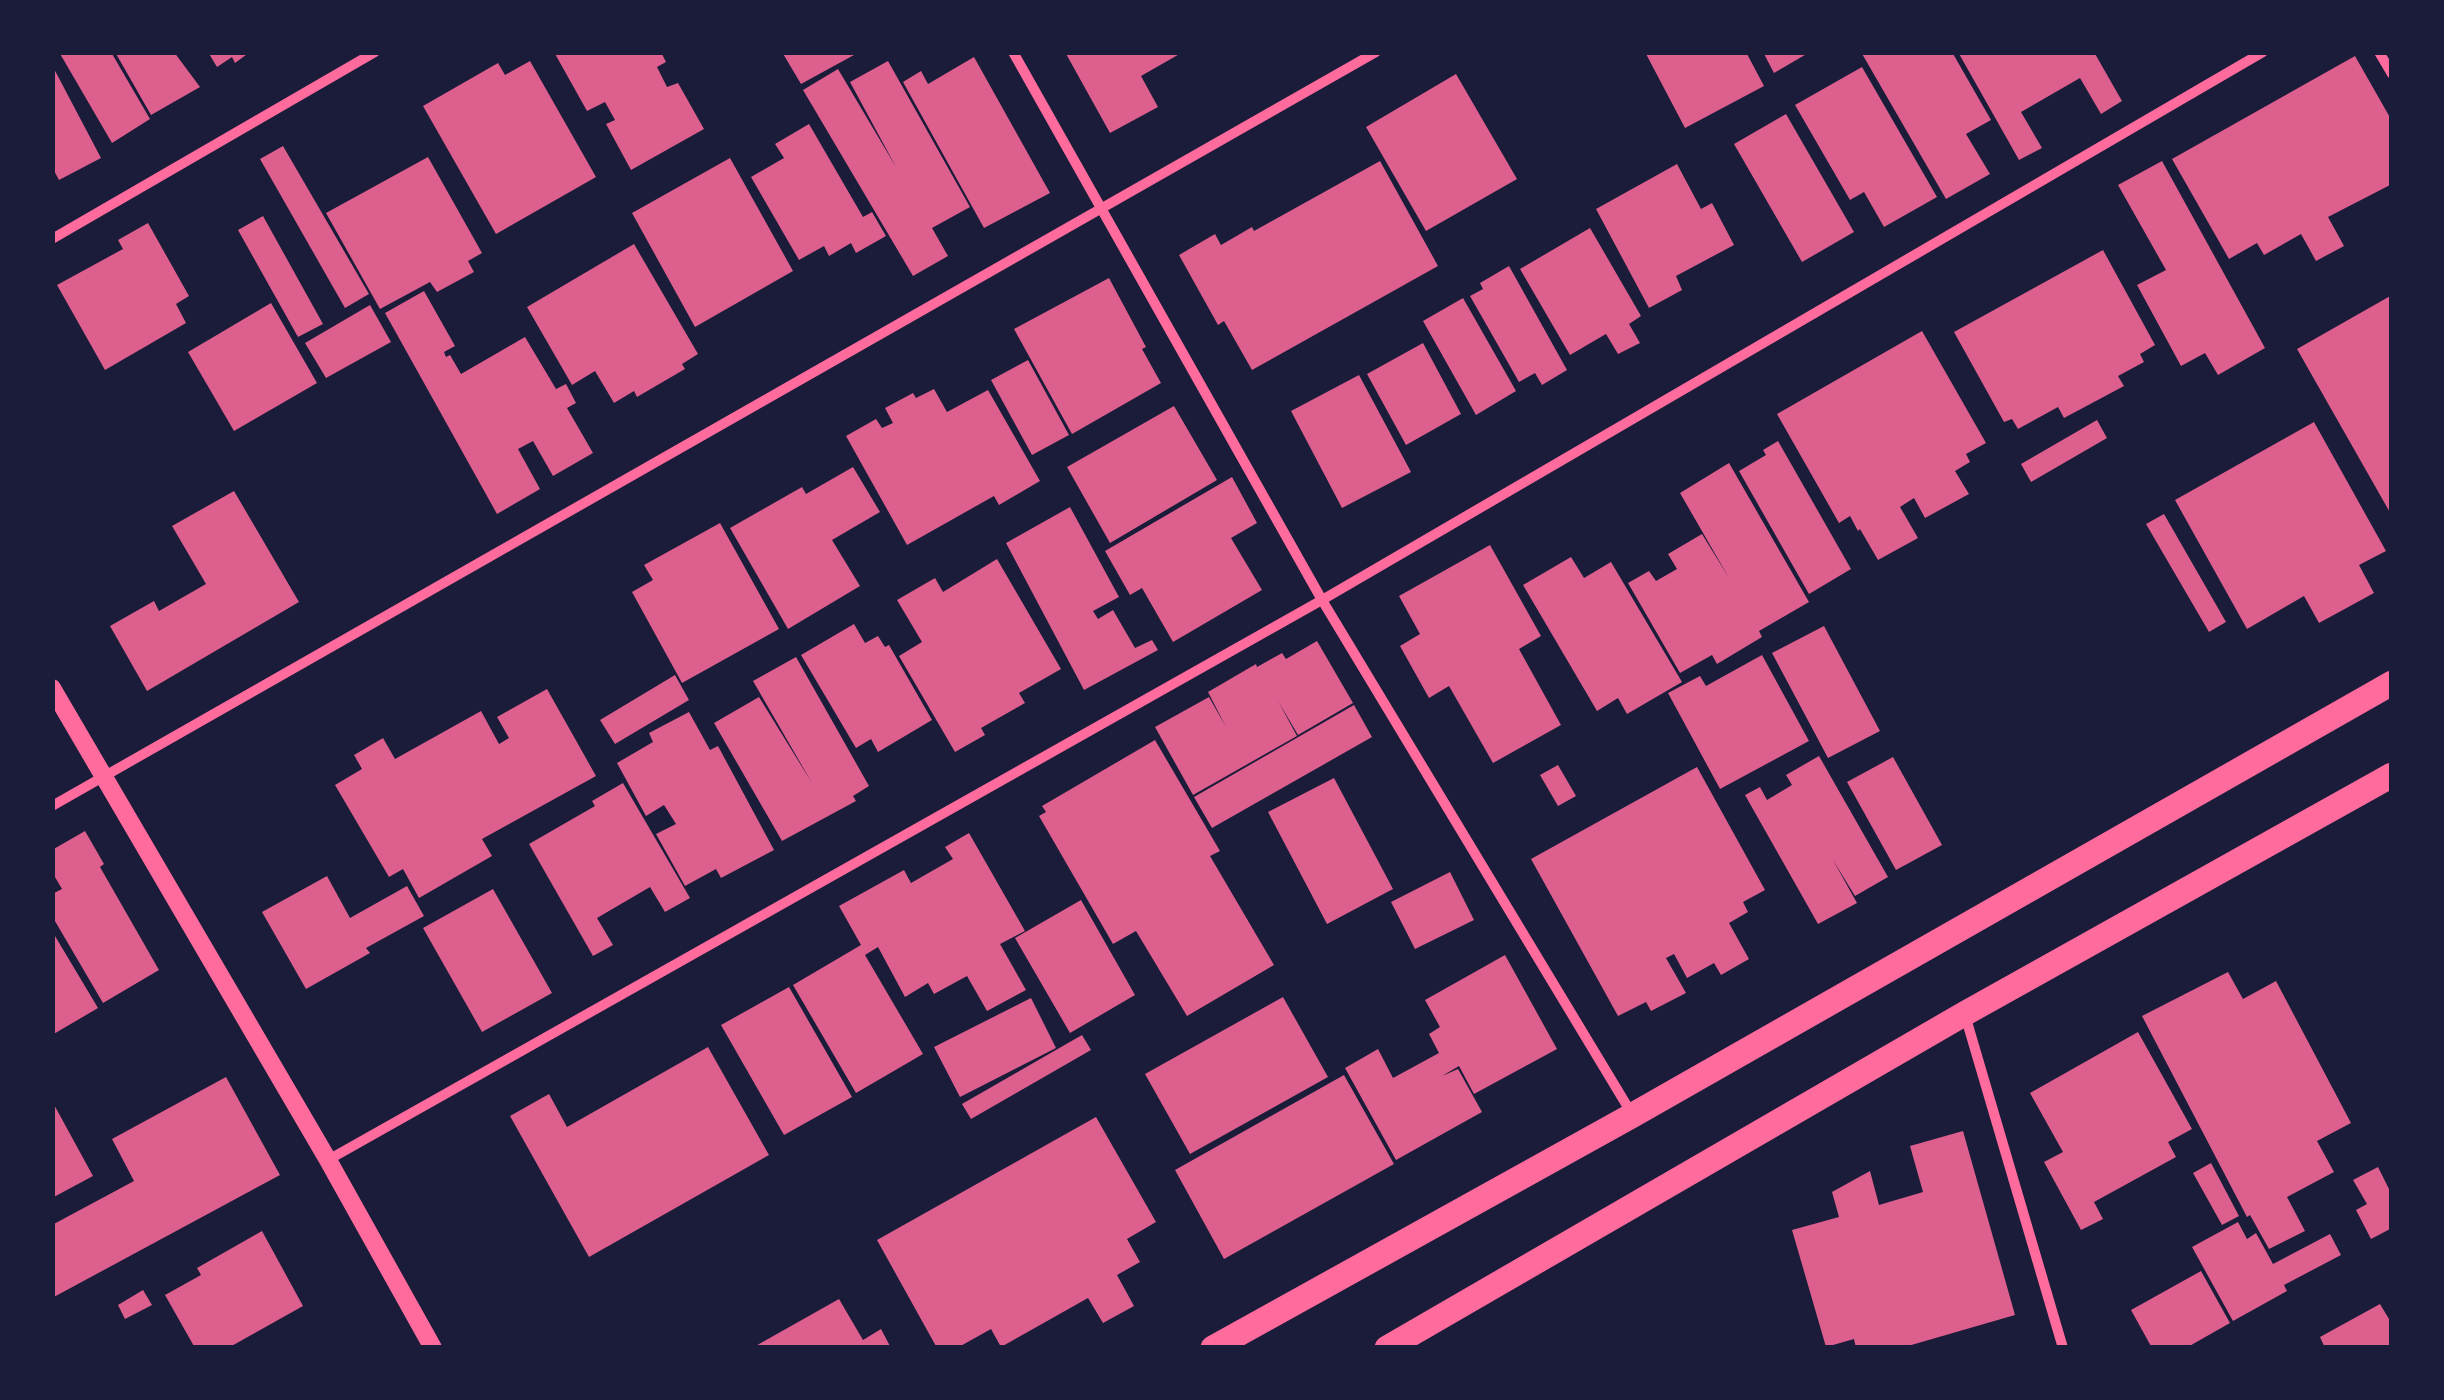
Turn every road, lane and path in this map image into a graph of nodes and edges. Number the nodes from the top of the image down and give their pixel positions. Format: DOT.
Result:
graph roads {
  1 [pos="376,52"];
  2 [pos="1013,52"];
  3 [pos="1376,52"];
  4 [pos="2262,52"];
  5 [pos="2379,52"];
  6 [pos="2392,74"];
  7 [pos="1102,210"];
  8 [pos="52,238"];
  9 [pos="1322,600"];
  10 [pos="2392,682"];
  11 [pos="52,688"];
  12 [pos="2392,775"];
  13 [pos="104,776"];
  14 [pos="52,806"];
  15 [pos="1964,1014"];
  16 [pos="1633,1115"];
  17 [pos="328,1160"];
  18 [pos="432,1348"];
  19 [pos="1213,1348"];
  20 [pos="1387,1348"];
  21 [pos="2063,1348"];
  1 -- 8 [label="street"];
  2 -- 7 [label="street"];
  3 -- 7 [label="street"];
  4 -- 9 [label="street"];
  5 -- 6 [label="street"];
  7 -- 9 [label="street"];
  7 -- 13 [label="street"];
  9 -- 16 [label="street"];
  9 -- 17 [label="street"];
  10 -- 16 [label="main road"];
  11 -- 13 [label="street"];
  12 -- 15 [label="main road"];
  13 -- 14 [label="street"];
  13 -- 17 [label="street"];
  15 -- 20 [label="main road"];
  15 -- 21 [label="street"];
  16 -- 19 [label="main road"];
  17 -- 18 [label="street"];
}
